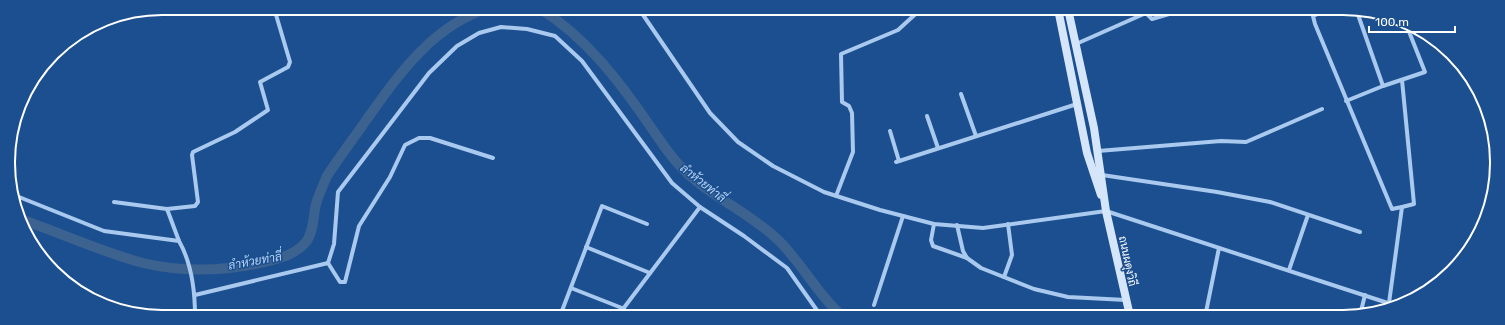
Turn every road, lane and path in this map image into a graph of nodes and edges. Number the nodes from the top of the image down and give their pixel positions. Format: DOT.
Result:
graph roads {
  1 [pos="276,15"];
  2 [pos="644,15"];
  3 [pos="914,15"];
  4 [pos="1059,15"];
  5 [pos="1069,15"];
  6 [pos="1138,15"];
  7 [pos="1149,15"];
  8 [pos="1166,15"];
  9 [pos="1315,15"];
  10 [pos="1358,16"];
  11 [pos="1408,30"];
  12 [pos="1076,44"];
  13 [pos="1402,80"];
  14 [pos="1383,86"];
  15 [pos="962,94"];
  16 [pos="1346,101"];
  17 [pos="1077,104"];
  18 [pos="1322,109"];
  19 [pos="927,116"];
  20 [pos="890,131"];
  21 [pos="976,136"];
  22 [pos="938,148"];
  23 [pos="1098,151"];
  24 [pos="493,158"];
  25 [pos="1102,175"];
  26 [pos="836,196"];
  27 [pos="19,197"];
  28 [pos="114,202"];
  29 [pos="700,207"];
  30 [pos="1402,207"];
  31 [pos="167,209"];
  32 [pos="1106,211"];
  33 [pos="1308,215"];
  34 [pos="903,216"];
  35 [pos="647,224"];
  36 [pos="934,224"];
  37 [pos="1008,224"];
  38 [pos="957,225"];
  39 [pos="1360,232"];
  40 [pos="179,241"];
  41 [pos="586,247"];
  42 [pos="1219,248"];
  43 [pos="967,258"];
  44 [pos="328,263"];
  45 [pos="1289,270"];
  46 [pos="650,273"];
  47 [pos="1004,277"];
  48 [pos="571,288"];
  49 [pos="195,293"];
  50 [pos="1365,295"];
  51 [pos="1126,300"];
  52 [pos="1388,303"];
  53 [pos="1389,303"];
  54 [pos="874,305"];
  55 [pos="623,309"];
  56 [pos="1361,309"];
  57 [pos="195,310"];
  58 [pos="562,310"];
  59 [pos="817,310"];
  60 [pos="1128,310"];
  61 [pos="1206,310"];
  1 -- 31 [label="street"];
  2 -- 26 [label="street"];
  3 -- 26 [label="street"];
  4 -- 17 [label="main road"];
  5 -- 12 [label="main road"];
  6 -- 12 [label="street"];
  7 -- 8 [label="street"];
  9 -- 16 [label="street"];
  10 -- 14 [label="street"];
  11 -- 13 [label="street"];
  12 -- 23 [label="main road"];
  13 -- 14 [label="street"];
  13 -- 30 [label="street"];
  14 -- 16 [label="street"];
  15 -- 21 [label="street"];
  16 -- 30 [label="street"];
  17 -- 21 [label="street"];
  17 -- 32 [label="main road"];
  18 -- 23 [label="street"];
  19 -- 22 [label="street"];
  20 -- 22 [label="street"];
  21 -- 22 [label="street"];
  23 -- 25 [label="main road"];
  24 -- 44 [label="street"];
  25 -- 32 [label="main road"];
  25 -- 33 [label="street"];
  26 -- 34 [label="street"];
  27 -- 40 [label="street"];
  28 -- 31 [label="street"];
  29 -- 44 [label="street"];
  29 -- 46 [label="street"];
  29 -- 59 [label="street"];
  30 -- 53 [label="street"];
  31 -- 40 [label="street"];
  32 -- 37 [label="street"];
  32 -- 42 [label="street"];
  32 -- 51 [label="main road, ถนนผดุงวิถี"];
  33 -- 39 [label="street"];
  33 -- 45 [label="street"];
  34 -- 36 [label="street"];
  34 -- 54 [label="street"];
  35 -- 41 [label="street"];
  36 -- 38 [label="street"];
  36 -- 43 [label="street"];
  37 -- 38 [label="street"];
  37 -- 47 [label="street"];
  38 -- 43 [label="street"];
  40 -- 49 [label="street"];
  41 -- 46 [label="street"];
  41 -- 48 [label="street"];
  42 -- 45 [label="street"];
  42 -- 61 [label="street"];
  43 -- 47 [label="street"];
  44 -- 49 [label="street"];
  45 -- 50 [label="street"];
  46 -- 55 [label="street"];
  47 -- 51 [label="street"];
  48 -- 55 [label="street"];
  48 -- 58 [label="street"];
  49 -- 57 [label="street"];
  50 -- 52 [label="street"];
  50 -- 56 [label="street"];
  51 -- 60 [label="main road, ถนนผดุงวิถี"];
}
